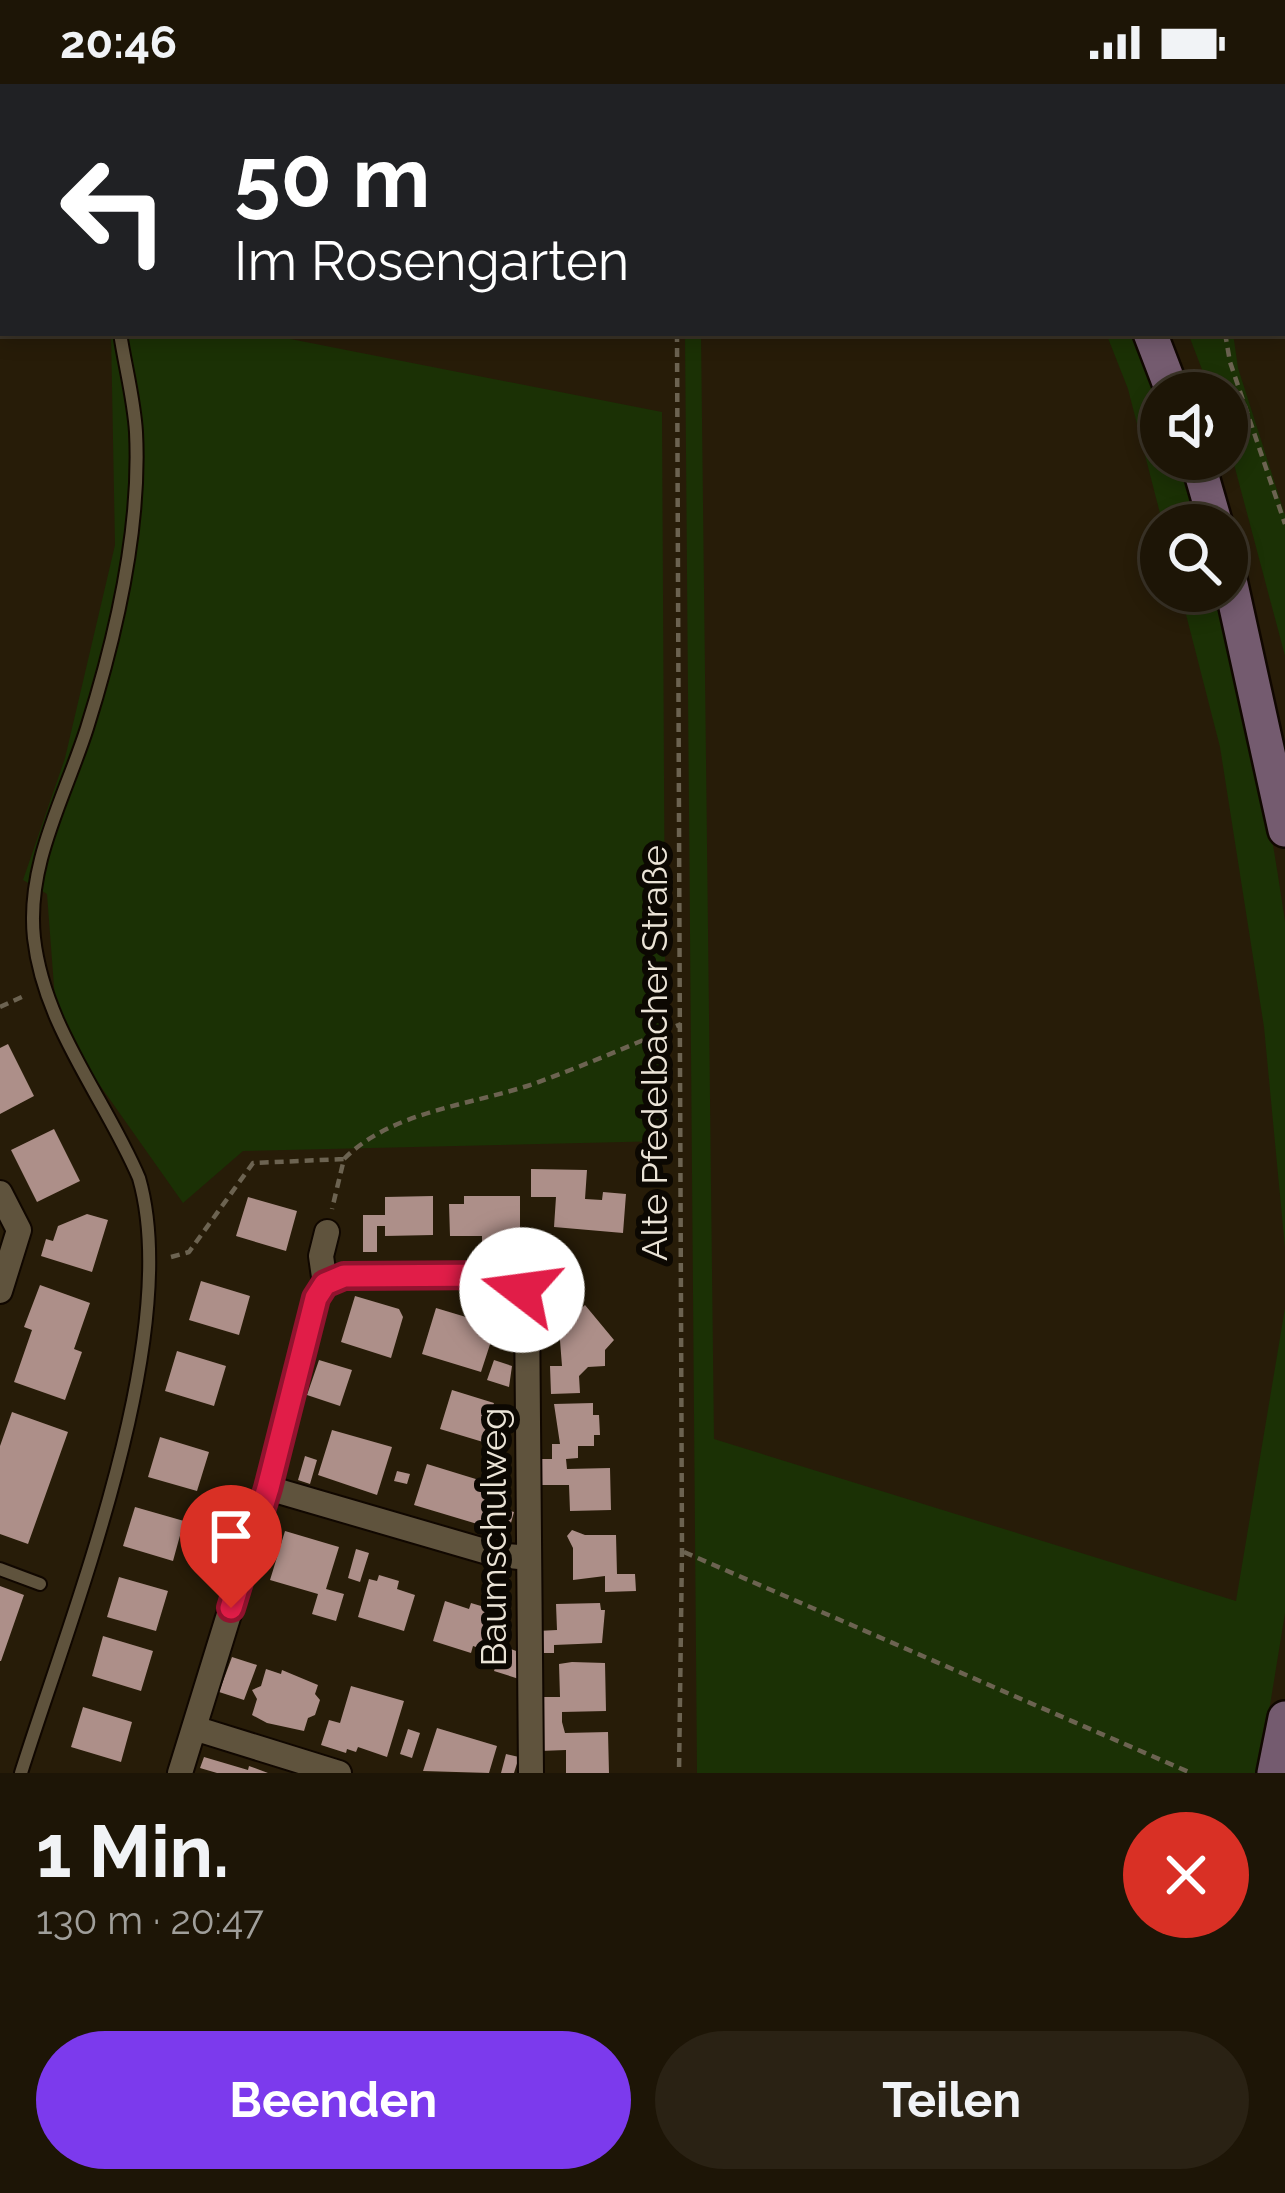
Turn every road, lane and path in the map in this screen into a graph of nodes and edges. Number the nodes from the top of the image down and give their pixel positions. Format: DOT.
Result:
graph roads {
  1 [pos="121,336"];
  2 [pos="677,336"];
  3 [pos="1151,336"];
  4 [pos="1226,336"];
  5 [pos="1165,372"];
  6 [pos="1285,524"];
  7 [pos="1237,612"];
  8 [pos="1285,830"];
  9 [pos="43,988"];
  10 [pos="0,1007"];
  11 [pos="681,1024"];
  12 [pos="344,1159"];
  13 [pos="0,1193"];
  14 [pos="327,1232"];
  15 [pos="151,1255"];
  16 [pos="325,1284"];
  17 [pos="0,1292"];
  18 [pos="268,1488"];
  19 [pos="682,1551"];
  20 [pos="529,1558"];
  21 [pos="0,1569"];
  22 [pos="40,1584"];
  23 [pos="1285,1718"];
  24 [pos="194,1728"];
  25 [pos="21,1773"];
  26 [pos="180,1773"];
  27 [pos="339,1773"];
  28 [pos="531,1773"];
  29 [pos="680,1773"];
  30 [pos="1190,1773"];
  31 [pos="1274,1773"];
  1 -- 9 [label="lane"];
  2 -- 11 [label="path, Alte Pfedelbacher Straße"];
  3 -- 5 [label="main road"];
  4 -- 6 [label="path"];
  7 -- 8 [label="main road"];
  9 -- 10 [label="path"];
  9 -- 15 [label="lane"];
  11 -- 12 [label="path"];
  11 -- 19 [label="path, Alte Pfedelbacher Straße"];
  12 -- 14 [label="path"];
  12 -- 15 [label="path"];
  13 -- 17 [label="street"];
  14 -- 16 [label="street"];
  15 -- 25 [label="lane"];
  16 -- 18 [label="street"];
  16 -- 20 [label="street, Baumschulweg"];
  18 -- 20 [label="street"];
  18 -- 24 [label="street"];
  19 -- 29 [label="path, Alte Pfedelbacher Straße"];
  19 -- 30 [label="path"];
  20 -- 28 [label="street, Baumschulweg"];
  21 -- 22 [label="lane"];
  23 -- 31 [label="main road"];
  24 -- 26 [label="street"];
  24 -- 27 [label="street"];
}
